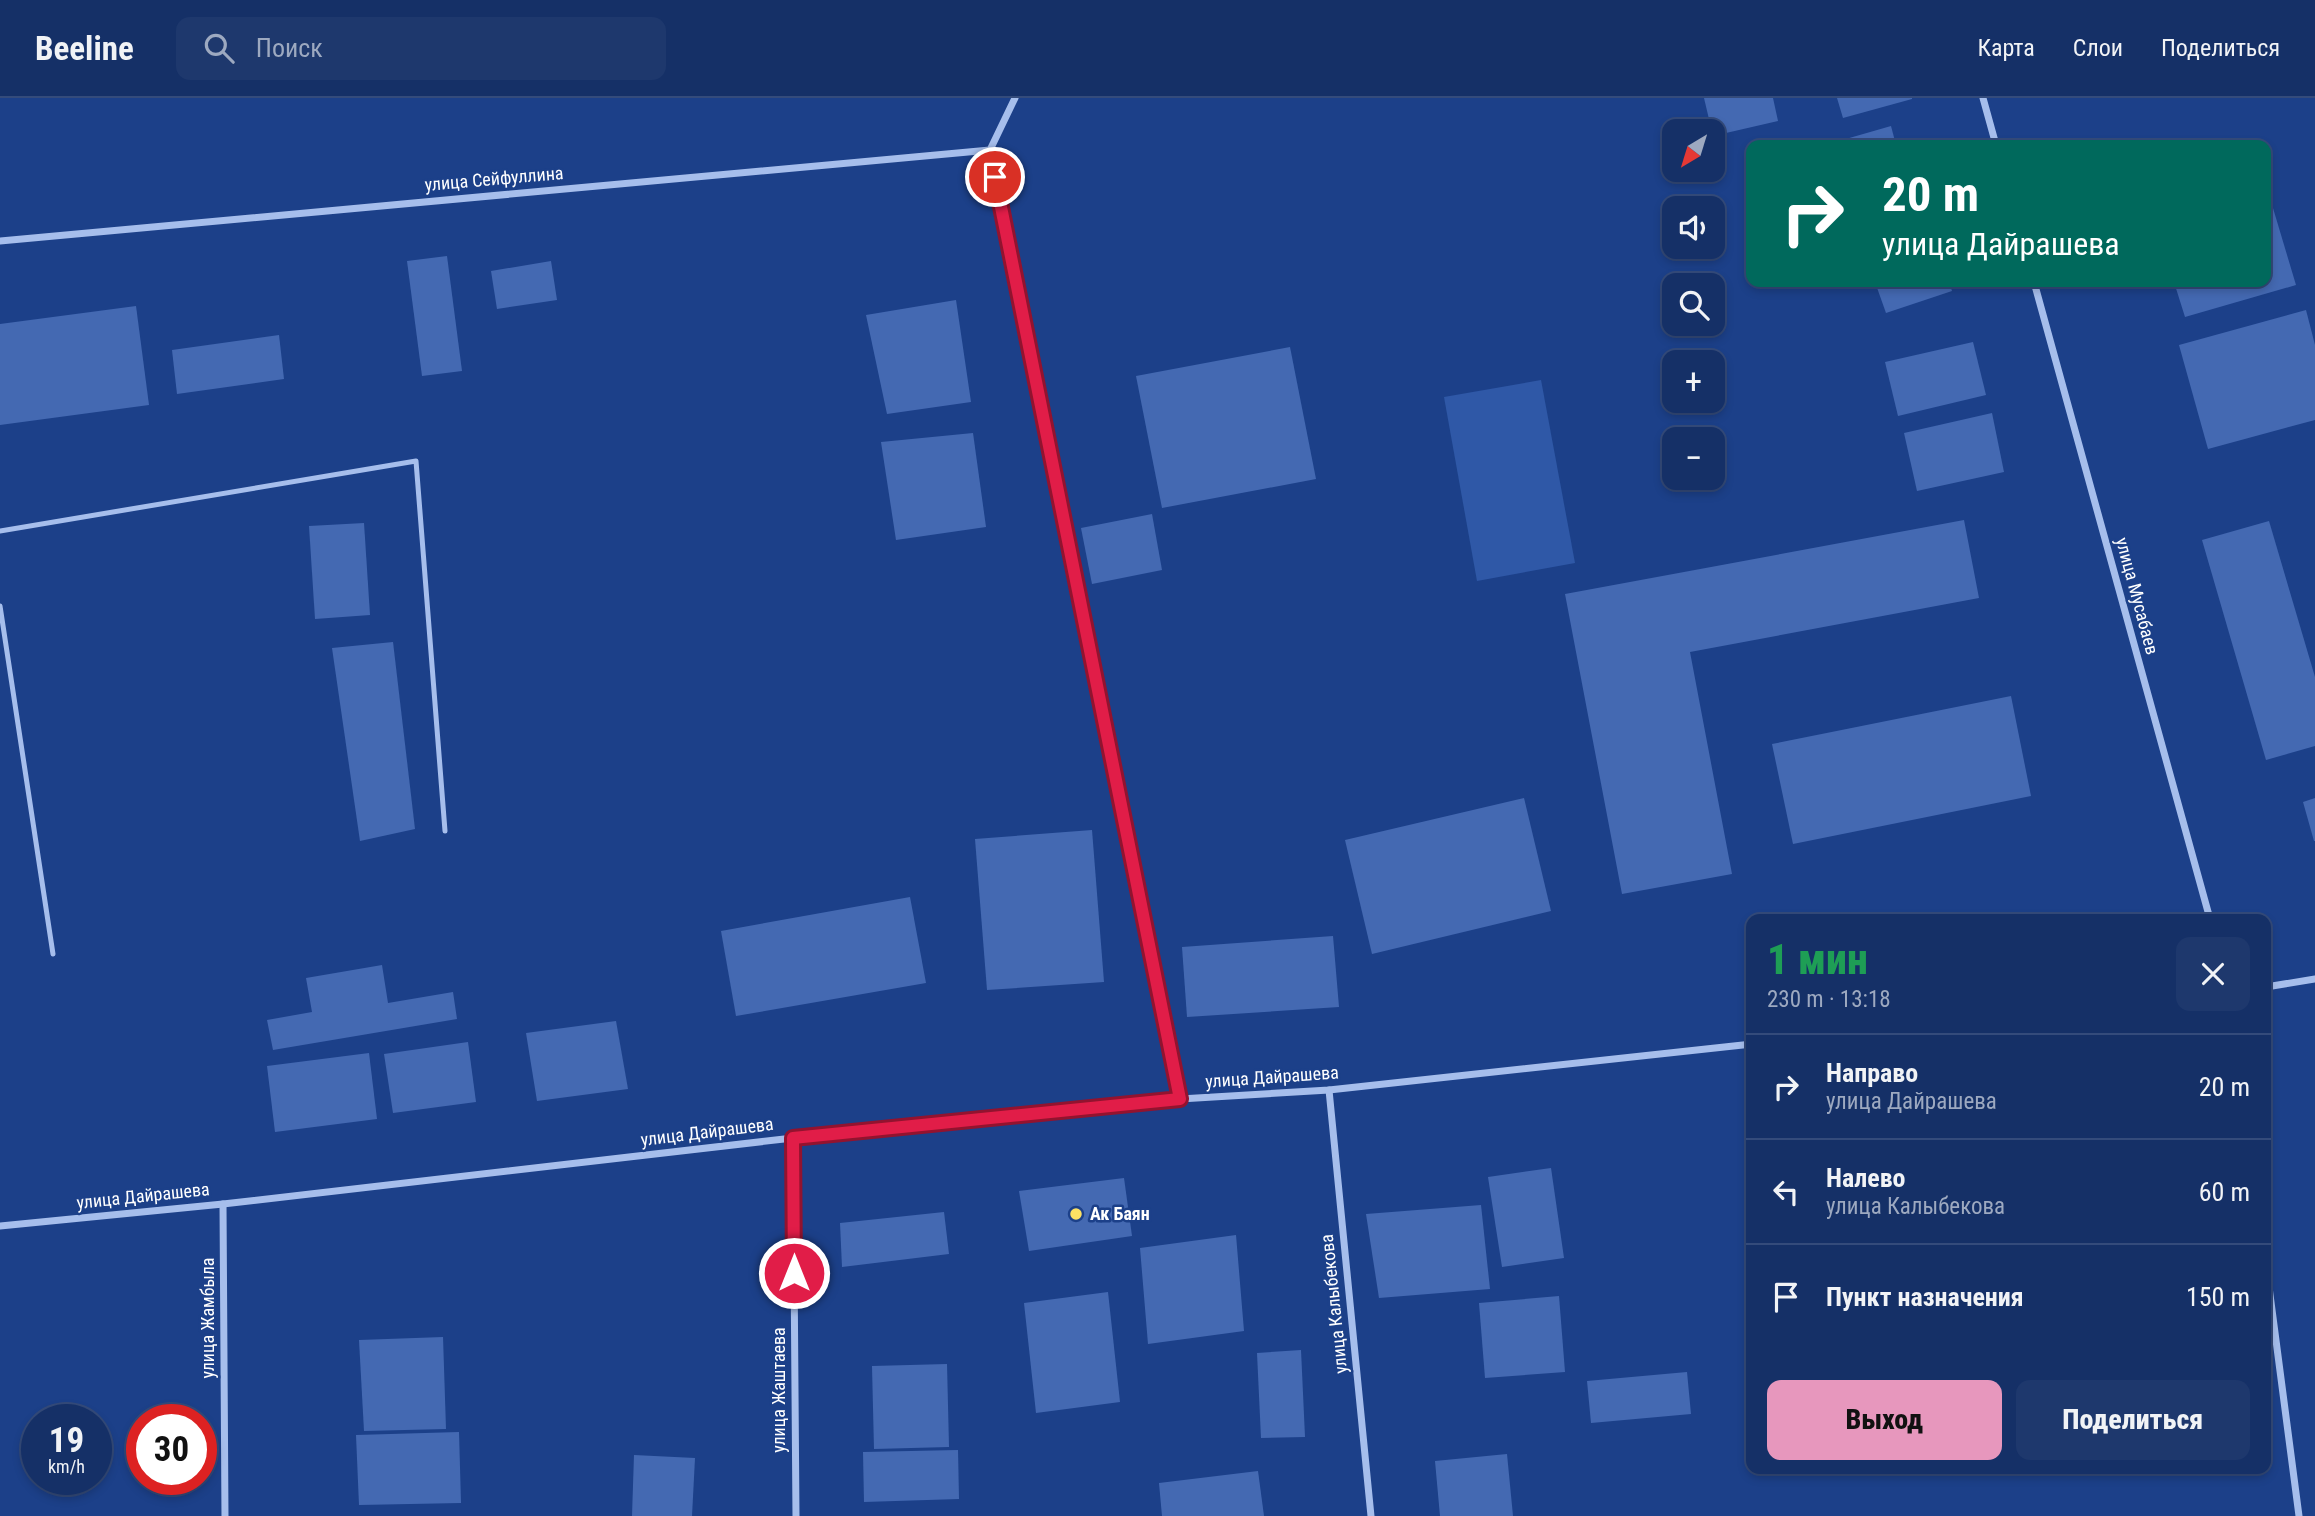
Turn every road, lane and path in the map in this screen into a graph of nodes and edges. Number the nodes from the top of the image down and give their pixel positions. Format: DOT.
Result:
graph roads {
  1 [pos="1015,98"];
  2 [pos="1983,98"];
  3 [pos="1995,140"];
  4 [pos="990,150"];
  5 [pos="0,241"];
  6 [pos="2035,287"];
  7 [pos="0,531"];
  8 [pos="0,606"];
  9 [pos="445,831"];
  10 [pos="2209,914"];
  11 [pos="52,954"];
  12 [pos="2315,979"];
  13 [pos="2271,986"];
  14 [pos="1746,1045"];
  15 [pos="1329,1090"];
  16 [pos="1180,1099"];
  17 [pos="793,1138"];
  18 [pos="223,1204"];
  19 [pos="0,1226"];
  20 [pos="2271,1302"];
  21 [pos="225,1516"];
  22 [pos="796,1516"];
  23 [pos="1371,1516"];
  24 [pos="2299,1516"];
  1 -- 4 [label="street"];
  2 -- 3 [label="street"];
  4 -- 5 [label="street, улица Сейфуллина"];
  4 -- 16 [label="street"];
  6 -- 10 [label="street, улица Мусабаев"];
  7 -- 9 [label="lane"];
  8 -- 11 [label="lane"];
  12 -- 13 [label="street"];
  14 -- 15 [label="street, улица Дайрашева"];
  15 -- 16 [label="street, улица Дайрашева"];
  15 -- 23 [label="street, улица Калыбекова"];
  16 -- 17 [label="street, улица Дайрашева"];
  17 -- 18 [label="street, улица Дайрашева"];
  17 -- 22 [label="street, улица Жаштаева"];
  18 -- 19 [label="street, улица Дайрашева"];
  18 -- 21 [label="street, улица Жамбыла"];
  20 -- 24 [label="street"];
}
